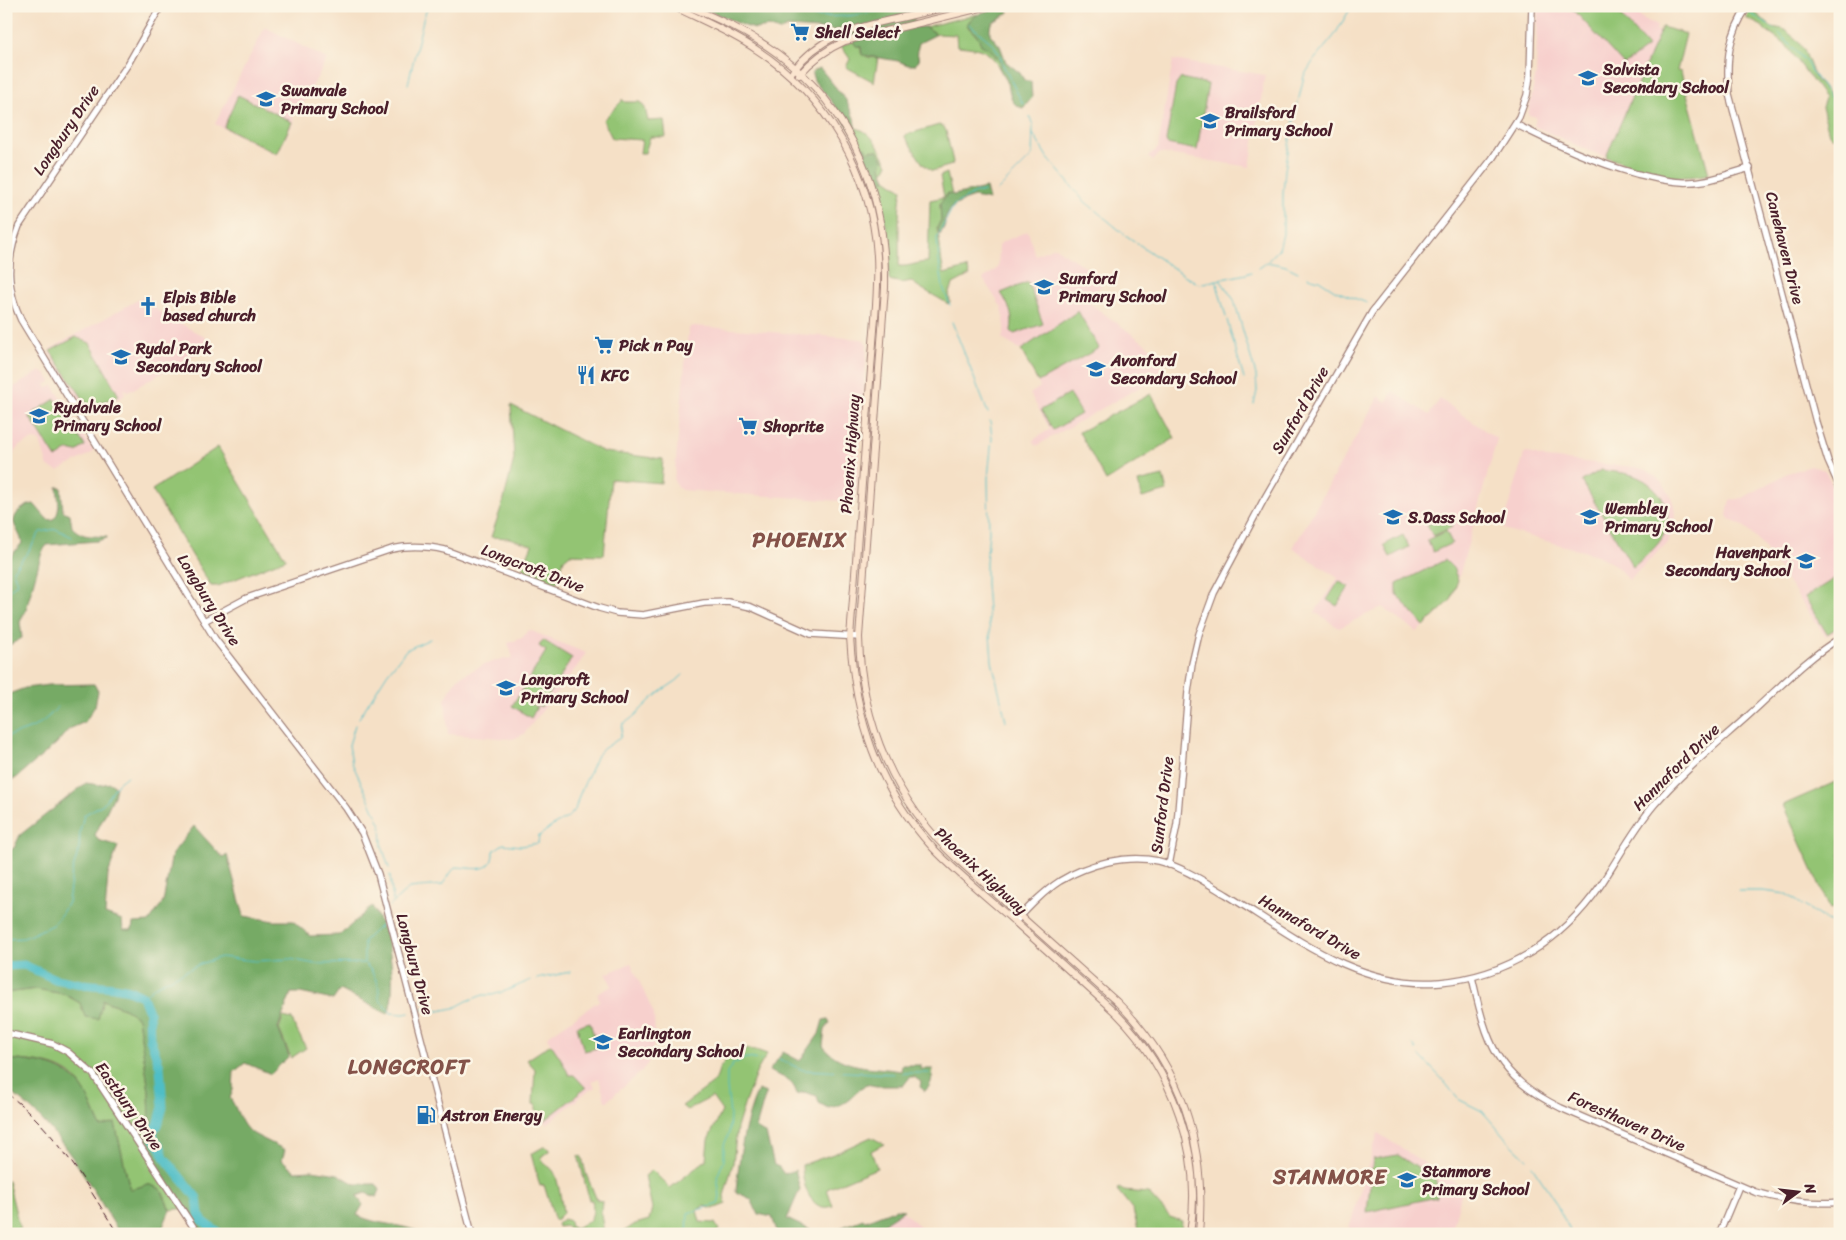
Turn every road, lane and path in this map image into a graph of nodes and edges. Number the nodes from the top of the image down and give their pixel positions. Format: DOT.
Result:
graph roads {
  1 [pos="161,6"];
  2 [pos="673,6"];
  3 [pos="686,6"];
  4 [pos="950,6"];
  5 [pos="989,6"];
  6 [pos="1532,6"];
  7 [pos="1748,6"];
  8 [pos="811,62"];
  9 [pos="798,71"];
  10 [pos="792,78"];
  11 [pos="813,87"];
  12 [pos="1515,124"];
  13 [pos="1750,168"];
  14 [pos="1840,488"];
  15 [pos="204,621"];
  16 [pos="850,637"];
  17 [pos="859,638"];
  18 [pos="1840,638"];
  19 [pos="1169,865"];
  20 [pos="1020,915"];
  21 [pos="1014,922"];
  22 [pos="1472,978"];
  23 [pos="6,1034"];
  24 [pos="1740,1186"];
  25 [pos="1840,1202"];
  26 [pos="198,1234"];
  27 [pos="472,1234"];
  28 [pos="1190,1234"];
  29 [pos="1199,1234"];
  30 [pos="1719,1234"];
  1 -- 15 [label="street, Longbury Drive"];
  2 -- 10 [label="main road, Phoenix Highway"];
  3 -- 9 [label="main road, Phoenix Highway"];
  4 -- 9 [label="main road"];
  5 -- 8 [label="main road"];
  6 -- 12 [label="street, Sunford Drive"];
  7 -- 13 [label="street, Canehaven Drive"];
  8 -- 9 [label="main road"];
  8 -- 11 [label="main road"];
  9 -- 10 [label="main road"];
  9 -- 11 [label="main road, Phoenix Highway"];
  10 -- 16 [label="main road, Phoenix Highway"];
  11 -- 17 [label="main road, Phoenix Highway"];
  12 -- 13 [label="street"];
  12 -- 19 [label="street, Sunford Drive"];
  13 -- 14 [label="street, Canehaven Drive"];
  15 -- 16 [label="street, Longcroft Drive"];
  15 -- 27 [label="street, Longbury Drive"];
  16 -- 17 [label="street, Longcroft Drive"];
  16 -- 21 [label="main road, Phoenix Highway"];
  17 -- 20 [label="main road, Phoenix Highway"];
  18 -- 22 [label="street, Hannaford Drive"];
  19 -- 20 [label="street, Hannaford Drive"];
  19 -- 22 [label="street, Hannaford Drive"];
  20 -- 21 [label="street, Hannaford Drive"];
  20 -- 29 [label="main road, Phoenix Highway"];
  21 -- 28 [label="main road, Phoenix Highway"];
  22 -- 24 [label="street, Foresthaven Drive"];
  23 -- 26 [label="street, Eastbury Drive"];
  24 -- 25 [label="street, Foresthaven Drive"];
  24 -- 30 [label="street"];
}
